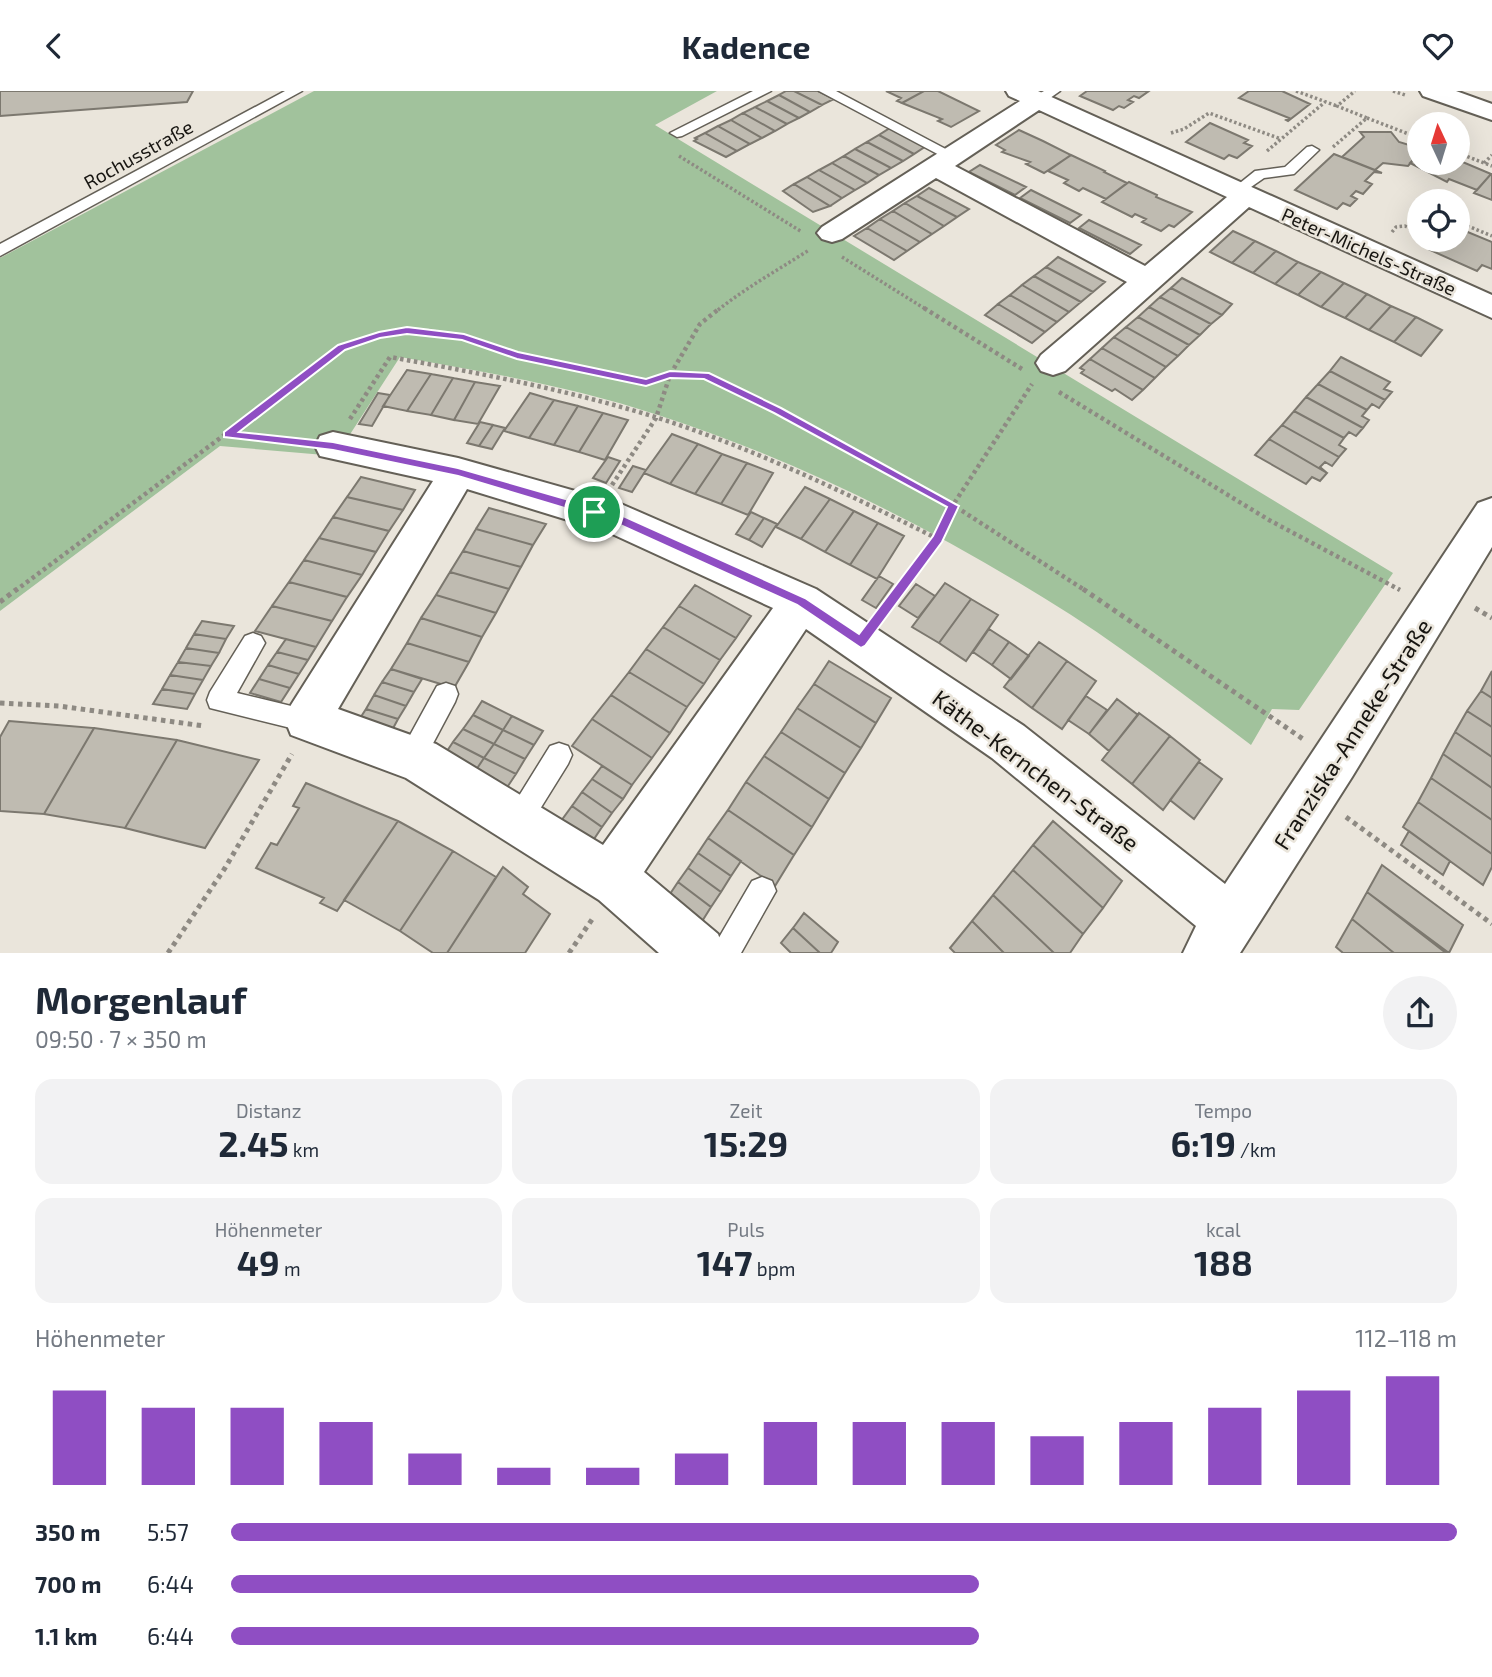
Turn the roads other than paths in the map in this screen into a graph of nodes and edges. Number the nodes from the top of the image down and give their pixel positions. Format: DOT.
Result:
graph roads {
  1 [pos="295,91"];
  2 [pos="764,91"];
  3 [pos="826,91"];
  4 [pos="1432,91"];
  5 [pos="1464,91"];
  6 [pos="1036,94"];
  7 [pos="1492,100"];
  8 [pos="1492,112"];
  9 [pos="677,133"];
  10 [pos="1312,150"];
  11 [pos="942,161"];
  12 [pos="1237,191"];
  13 [pos="825,237"];
  14 [pos="0,251"];
  15 [pos="1147,279"];
  16 [pos="1492,307"];
  17 [pos="1045,371"];
  18 [pos="333,446"];
  19 [pos="458,472"];
  20 [pos="1492,514"];
  21 [pos="801,602"];
  22 [pos="253,643"];
  23 [pos="446,694"];
  24 [pos="307,720"];
  25 [pos="559,755"];
  26 [pos="412,757"];
  27 [pos="518,821"];
  28 [pos="610,878"];
  29 [pos="762,891"];
  30 [pos="1220,937"];
  31 [pos="699,953"];
  32 [pos="724,953"];
  1 -- 14 [label="lane, Rochusstraße"];
  2 -- 9 [label="lane"];
  3 -- 11 [label="lane"];
  4 -- 8 [label="street"];
  5 -- 7 [label="street"];
  6 -- 11 [label="street, Peter-Michels-Straße"];
  6 -- 12 [label="street, Peter-Michels-Straße"];
  10 -- 12 [label="lane"];
  11 -- 13 [label="street, Peter-Michels-Straße"];
  11 -- 15 [label="street"];
  12 -- 15 [label="street"];
  12 -- 16 [label="street, Peter-Michels-Straße"];
  15 -- 17 [label="street"];
  18 -- 19 [label="street, Käthe-Kernchen-Straße"];
  19 -- 21 [label="street, Käthe-Kernchen-Straße"];
  19 -- 24 [label="street"];
  20 -- 30 [label="street, Franziska-Anneke-Straße"];
  21 -- 28 [label="street"];
  21 -- 30 [label="street, Käthe-Kernchen-Straße"];
  22 -- 24 [label="lane"];
  23 -- 26 [label="lane"];
  24 -- 26 [label="street"];
  25 -- 27 [label="lane"];
  26 -- 27 [label="street"];
  27 -- 28 [label="street"];
  28 -- 31 [label="street"];
  29 -- 32 [label="lane"];
}
